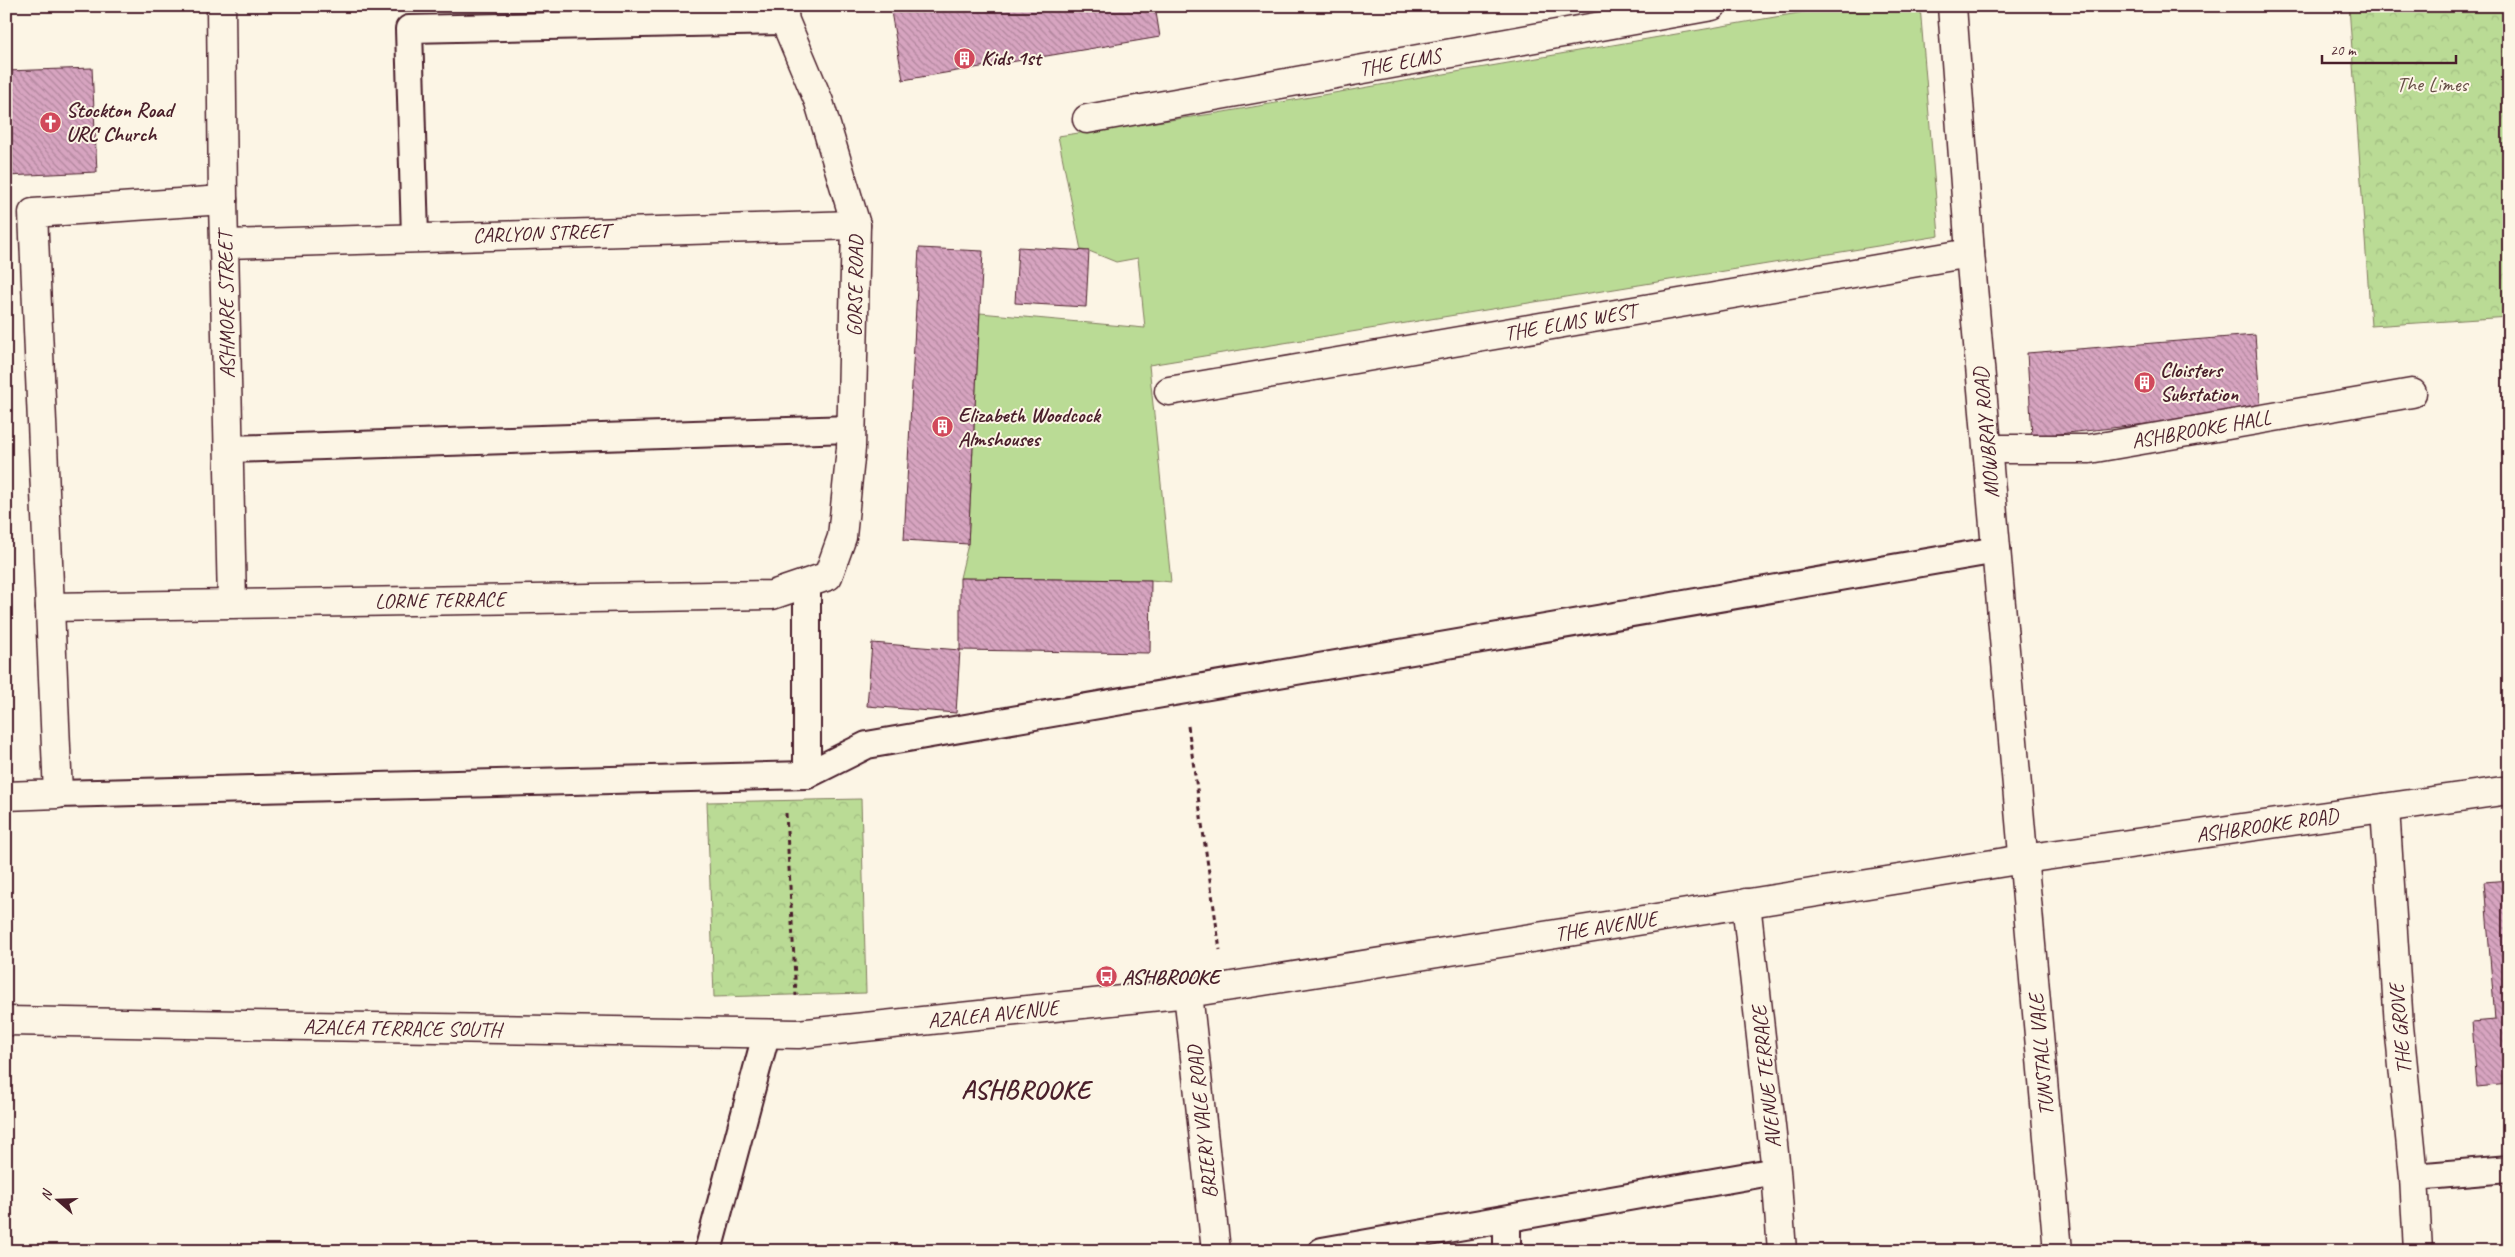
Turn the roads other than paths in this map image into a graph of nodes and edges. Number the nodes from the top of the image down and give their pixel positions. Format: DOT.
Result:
graph roads {
  1 [pos="221,6"];
  2 [pos="1712,6"];
  3 [pos="1952,6"];
  4 [pos="784,14"];
  5 [pos="1087,119"];
  6 [pos="223,200"];
  7 [pos="856,225"];
  8 [pos="415,237"];
  9 [pos="225,244"];
  10 [pos="1970,253"];
  11 [pos="1169,391"];
  12 [pos="2412,393"];
  13 [pos="851,429"];
  14 [pos="230,449"];
  15 [pos="1988,449"];
  16 [pos="1997,550"];
  17 [pos="817,580"];
  18 [pos="232,604"];
  19 [pos="50,607"];
  20 [pos="795,775"];
  21 [pos="2509,790"];
  22 [pos="58,794"];
  23 [pos="6,796"];
  24 [pos="2385,808"];
  25 [pos="2024,859"];
  26 [pos="1746,904"];
  27 [pos="1188,993"];
  28 [pos="6,1021"];
  29 [pos="766,1034"];
  30 [pos="798,1034"];
  31 [pos="2509,1169"];
  32 [pos="1776,1171"];
  33 [pos="2414,1177"];
  34 [pos="1507,1220"];
  35 [pos="708,1251"];
  36 [pos="1216,1251"];
  37 [pos="1322,1251"];
  38 [pos="1507,1251"];
  39 [pos="1782,1251"];
  40 [pos="2058,1251"];
  41 [pos="2418,1251"];
  1 -- 6 [label="street, ASHMORE STREET"];
  2 -- 5 [label="street, THE ELMS"];
  3 -- 10 [label="street, MOWBRAY ROAD"];
  4 -- 7 [label="street, GORSE ROAD"];
  4 -- 8 [label="lane"];
  6 -- 9 [label="street, ASHMORE STREET"];
  6 -- 19 [label="street"];
  7 -- 8 [label="street, CARLYON STREET"];
  7 -- 13 [label="street, GORSE ROAD"];
  8 -- 9 [label="street, CARLYON STREET"];
  9 -- 14 [label="street, ASHMORE STREET"];
  10 -- 11 [label="street, THE ELMS WEST"];
  10 -- 15 [label="street, MOWBRAY ROAD"];
  12 -- 15 [label="street, ASHBROOKE HALL"];
  13 -- 14 [label="lane"];
  13 -- 17 [label="street, GORSE ROAD"];
  14 -- 18 [label="street, ASHMORE STREET"];
  15 -- 16 [label="street, MOWBRAY ROAD"];
  16 -- 20 [label="lane"];
  16 -- 25 [label="street, MOWBRAY ROAD"];
  17 -- 18 [label="street, LORNE TERRACE"];
  17 -- 20 [label="lane"];
  18 -- 19 [label="street, LORNE TERRACE"];
  19 -- 22 [label="street"];
  20 -- 22 [label="lane"];
  21 -- 24 [label="street, ASHBROOKE ROAD"];
  22 -- 23 [label="street"];
  24 -- 25 [label="street, ASHBROOKE ROAD"];
  24 -- 33 [label="street, THE GROVE"];
  25 -- 26 [label="street, THE AVENUE"];
  25 -- 40 [label="street, TUNSTALL VALE"];
  26 -- 27 [label="street, THE AVENUE"];
  26 -- 32 [label="street, AVENUE TERRACE"];
  27 -- 30 [label="street, AZALEA AVENUE"];
  27 -- 36 [label="street, BRIERY VALE ROAD"];
  28 -- 29 [label="street, AZALEA TERRACE SOUTH"];
  29 -- 30 [label="street, AZALEA TERRACE SOUTH"];
  29 -- 35 [label="lane"];
  31 -- 33 [label="lane"];
  32 -- 34 [label="lane"];
  32 -- 39 [label="street, AVENUE TERRACE"];
  33 -- 41 [label="street, THE GROVE"];
  34 -- 37 [label="lane"];
  34 -- 38 [label="lane"];
}
